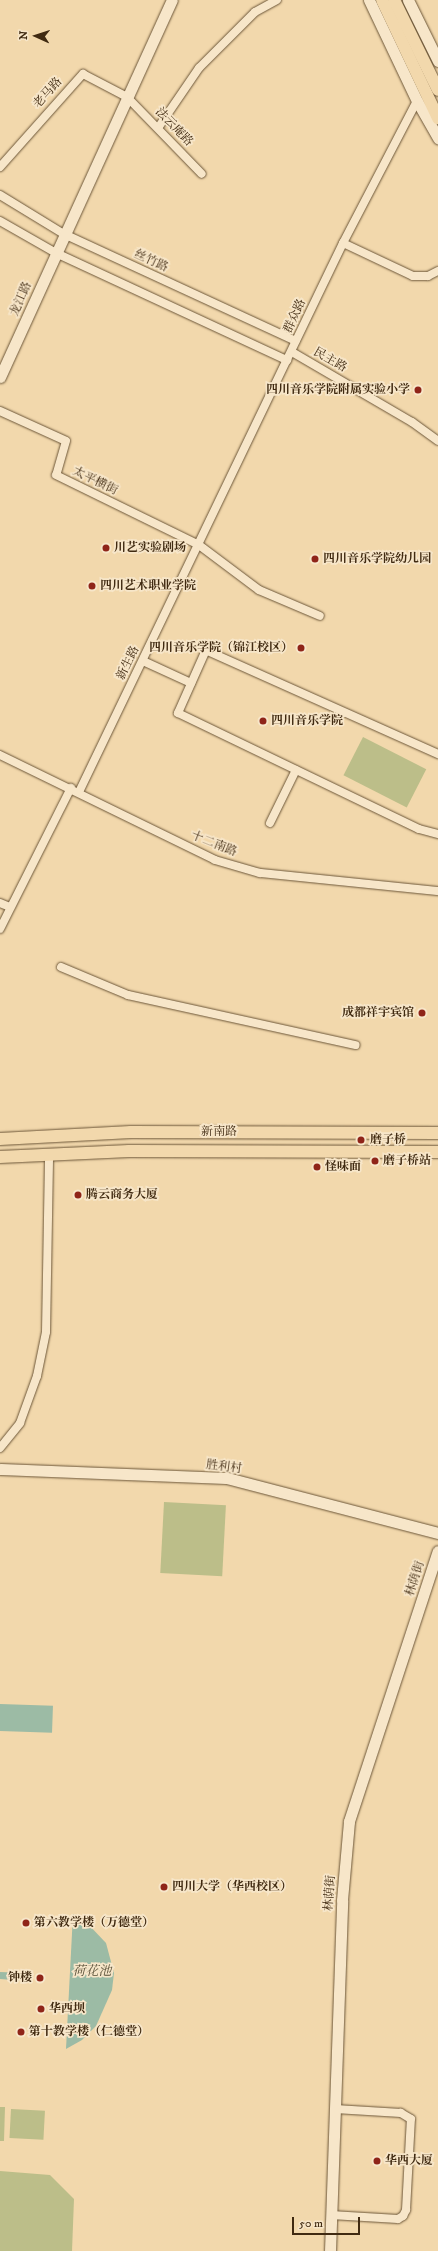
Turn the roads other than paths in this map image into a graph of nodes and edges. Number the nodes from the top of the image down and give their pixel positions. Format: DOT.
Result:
graph roads {
  1 [pos="172,0"];
  2 [pos="278,0"];
  3 [pos="369,0"];
  4 [pos="382,0"];
  5 [pos="394,0"];
  6 [pos="408,0"];
  7 [pos="438,61"];
  8 [pos="438,90"];
  9 [pos="127,97"];
  10 [pos="417,101"];
  11 [pos="438,118"];
  12 [pos="158,128"];
  13 [pos="438,138"];
  14 [pos="0,166"];
  15 [pos="202,174"];
  16 [pos="0,195"];
  17 [pos="0,221"];
  18 [pos="64,234"];
  19 [pos="343,243"];
  20 [pos="56,253"];
  21 [pos="438,271"];
  22 [pos="296,341"];
  23 [pos="292,352"];
  24 [pos="287,360"];
  25 [pos="0,377"];
  26 [pos="0,411"];
  27 [pos="438,441"];
  28 [pos="198,544"];
  29 [pos="320,616"];
  30 [pos="143,661"];
  31 [pos="191,683"];
  32 [pos="438,754"];
  33 [pos="0,755"];
  34 [pos="296,770"];
  35 [pos="75,790"];
  36 [pos="270,823"];
  37 [pos="438,834"];
  38 [pos="438,891"];
  39 [pos="0,903"];
  40 [pos="10,907"];
  41 [pos="0,929"];
  42 [pos="61,967"];
  43 [pos="356,1045"];
  44 [pos="438,1133"];
  45 [pos="0,1139"];
  46 [pos="438,1152"];
  47 [pos="49,1155"];
  48 [pos="0,1157"];
  49 [pos="0,1448"];
  50 [pos="0,1469"];
  51 [pos="438,1533"];
  52 [pos="438,1551"];
  53 [pos="335,2109"];
  54 [pos="331,2215"];
  55 [pos="330,2251"];
  1 -- 9 [label="street"];
  2 -- 12 [label="street"];
  3 -- 10 [label="street"];
  4 -- 11 [label="main road"];
  5 -- 8 [label="main road"];
  6 -- 7 [label="street"];
  9 -- 12 [label="street, 法云庵路"];
  9 -- 14 [label="street, 老马路"];
  9 -- 18 [label="street"];
  10 -- 13 [label="street"];
  10 -- 19 [label="street, 群众路"];
  12 -- 15 [label="street, 法云庵路"];
  16 -- 18 [label="street, 丝竹路"];
  17 -- 20 [label="street"];
  18 -- 20 [label="street"];
  18 -- 22 [label="street, 丝竹路"];
  19 -- 21 [label="street"];
  19 -- 22 [label="street, 群众路"];
  20 -- 24 [label="street"];
  20 -- 25 [label="street, 龙江路"];
  22 -- 23 [label="street, 群众路"];
  23 -- 24 [label="street, 群众路"];
  23 -- 27 [label="street, 民主路"];
  24 -- 28 [label="street, 群众路"];
  26 -- 28 [label="street, 太平横街"];
  28 -- 29 [label="street"];
  28 -- 30 [label="street, 新生路"];
  30 -- 31 [label="street"];
  30 -- 35 [label="street, 新生路"];
  31 -- 32 [label="street"];
  31 -- 34 [label="street"];
  33 -- 35 [label="street, 十二南路"];
  34 -- 36 [label="street"];
  34 -- 37 [label="street"];
  35 -- 38 [label="street, 十二南路"];
  35 -- 40 [label="street, 新生路"];
  39 -- 40 [label="street"];
  40 -- 41 [label="street, 新生路"];
  42 -- 43 [label="street"];
  44 -- 45 [label="main road, 新南路"];
  46 -- 47 [label="main road, 新南路"];
  47 -- 48 [label="main road, 新南路"];
  47 -- 49 [label="street"];
  50 -- 51 [label="street, 胜利村"];
  52 -- 53 [label="street, 林荫街"];
  53 -- 54 [label="street, 林荫街"];
  53 -- 54 [label="street"];
  54 -- 55 [label="street, 林荫街"];
}
